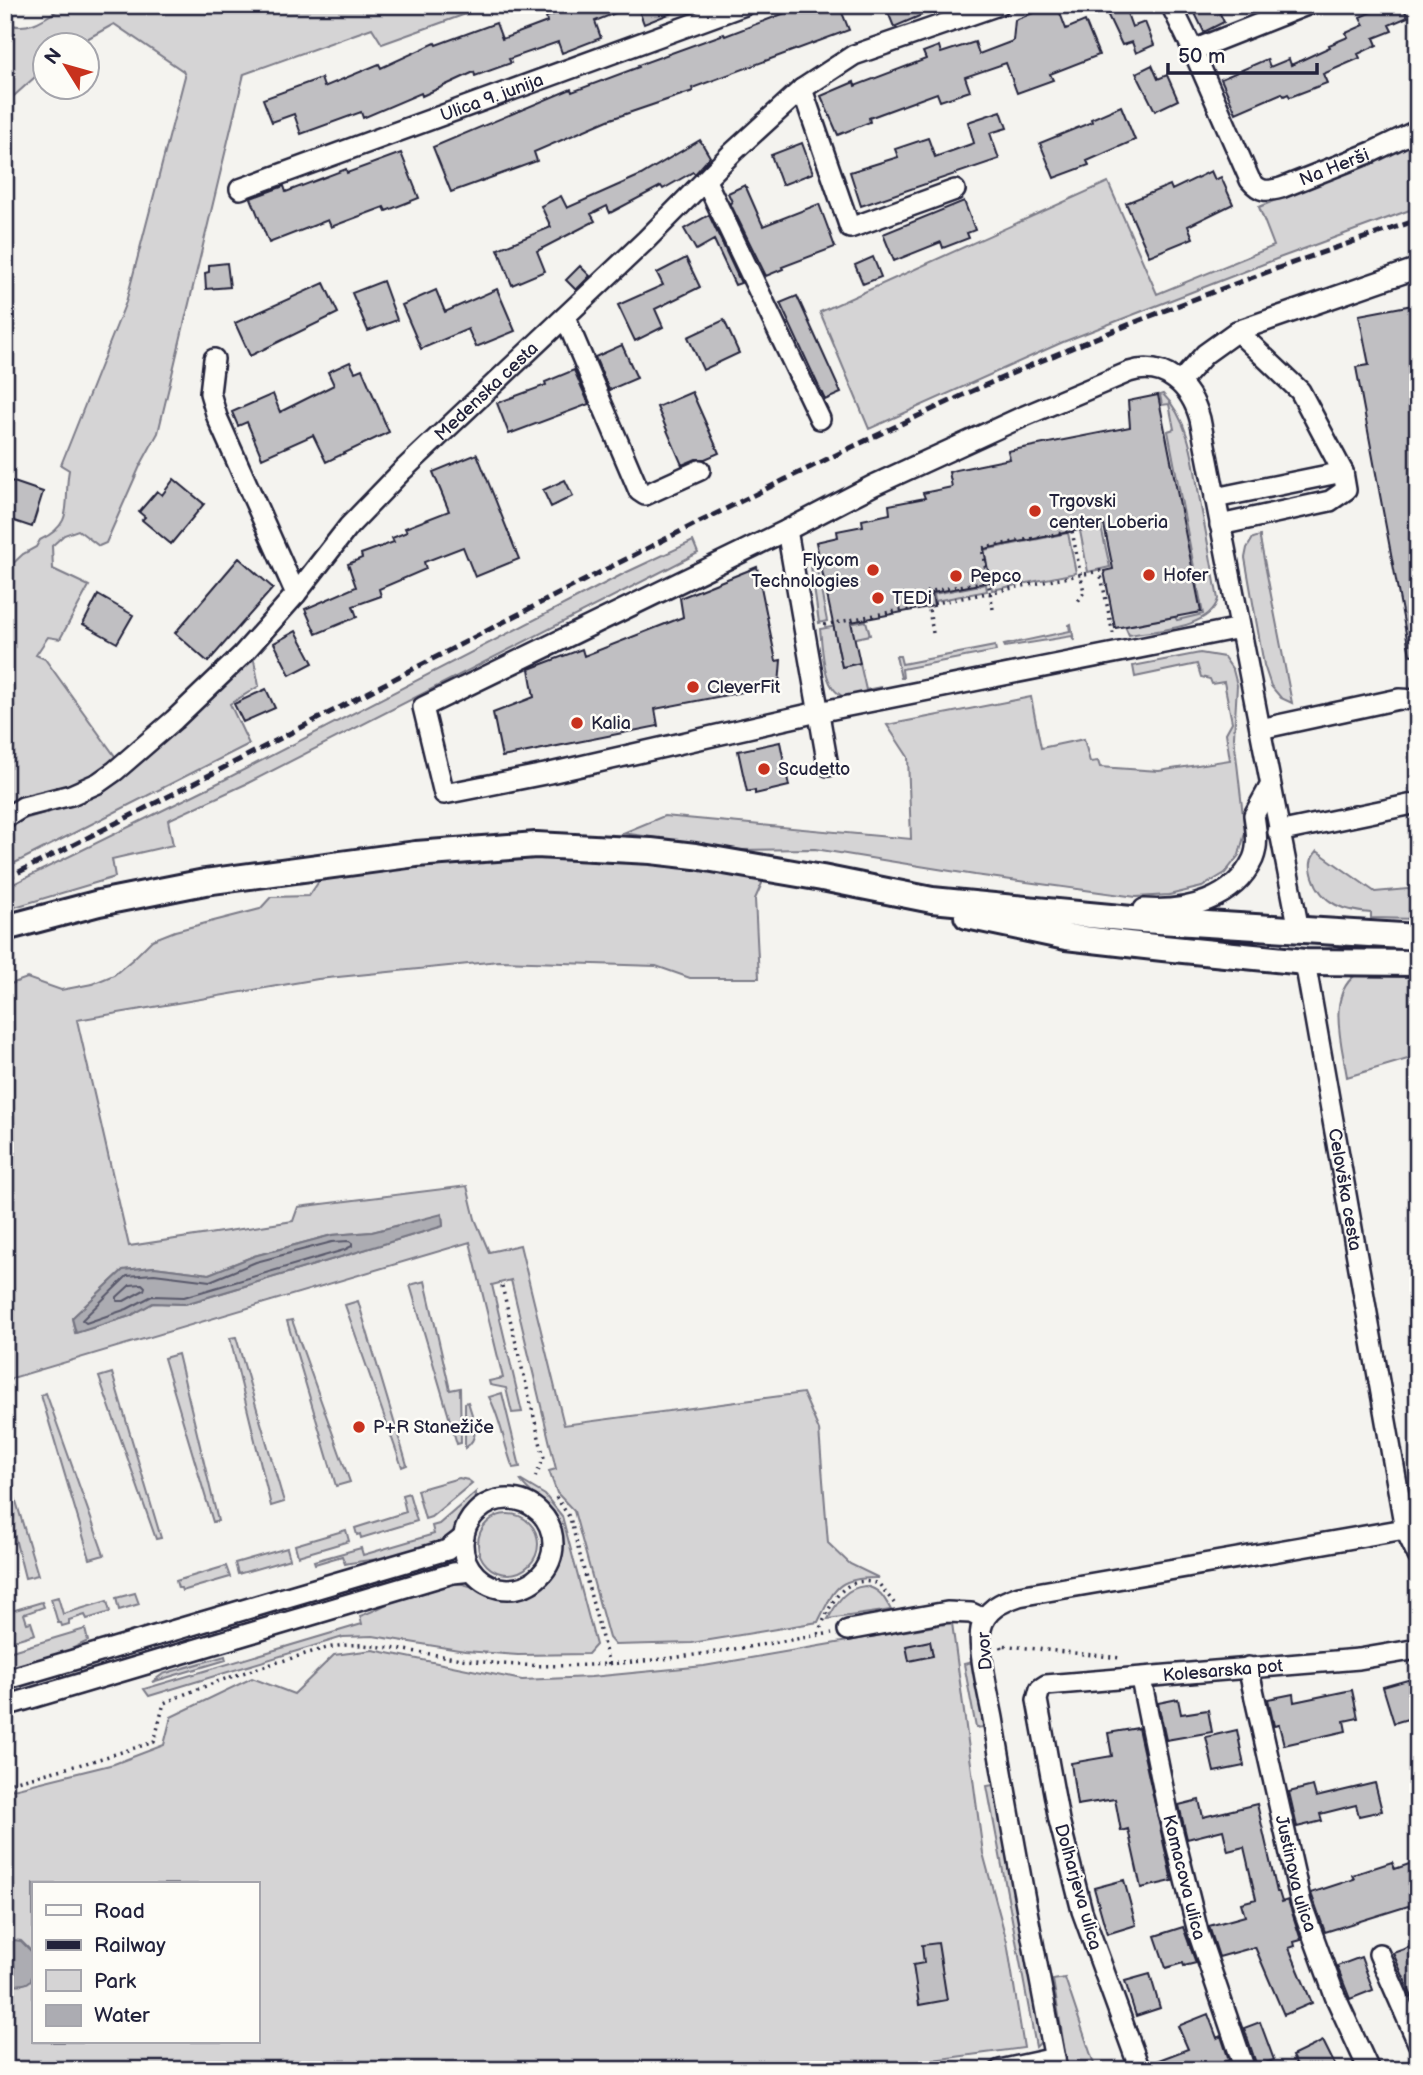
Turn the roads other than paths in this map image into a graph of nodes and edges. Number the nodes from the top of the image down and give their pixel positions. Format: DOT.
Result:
graph roads {
  1 [pos="745,5"];
  2 [pos="999,5"];
  3 [pos="1171,5"];
  4 [pos="1307,5"];
  5 [pos="1193,50"];
  6 [pos="802,89"];
  7 [pos="1418,130"];
  8 [pos="706,181"];
  9 [pos="240,189"];
  10 [pos="955,190"];
  11 [pos="1418,268"];
  12 [pos="565,317"];
  13 [pos="1237,331"];
  14 [pos="214,359"];
  15 [pos="1180,382"];
  16 [pos="820,419"];
  17 [pos="700,470"];
  18 [pos="1343,471"];
  19 [pos="1215,498"];
  20 [pos="1220,525"];
  21 [pos="787,530"];
  22 [pos="296,594"];
  23 [pos="1240,628"];
  24 [pos="1418,700"];
  25 [pos="818,712"];
  26 [pos="1260,729"];
  27 [pos="828,766"];
  28 [pos="1270,786"];
  29 [pos="1418,803"];
  30 [pos="5,818"];
  31 [pos="1279,832"];
  32 [pos="932,900"];
  33 [pos="1098,914"];
  34 [pos="5,928"];
  35 [pos="1298,930"];
  36 [pos="1418,937"];
  37 [pos="1305,962"];
  38 [pos="1418,963"];
  39 [pos="1405,1529"];
  40 [pos="464,1537"];
  41 [pos="1418,1556"];
  42 [pos="472,1571"];
  43 [pos="985,1619"];
  44 [pos="848,1630"];
  45 [pos="1418,1649"];
  46 [pos="1248,1667"];
  47 [pos="1141,1679"];
  48 [pos="5,1680"];
  49 [pos="1037,1700"];
  50 [pos="5,1706"];
  51 [pos="1379,1954"];
  52 [pos="1418,2043"];
  53 [pos="1056,2064"];
  54 [pos="1000,2070"];
  55 [pos="1140,2070"];
  56 [pos="1245,2070"];
  57 [pos="1369,2070"];
  1 -- 9 [label="street, Ulica 9. junija"];
  2 -- 6 [label="street, Medenska cesta"];
  3 -- 5 [label="street"];
  4 -- 5 [label="street"];
  5 -- 7 [label="street, Na Herši"];
  6 -- 8 [label="street, Medenska cesta"];
  6 -- 10 [label="street"];
  8 -- 12 [label="street, Medenska cesta"];
  8 -- 16 [label="street"];
  11 -- 13 [label="street"];
  12 -- 17 [label="street"];
  12 -- 22 [label="street, Medenska cesta"];
  13 -- 15 [label="street"];
  13 -- 18 [label="street"];
  14 -- 22 [label="street"];
  15 -- 19 [label="street"];
  15 -- 21 [label="street"];
  18 -- 19 [label="street"];
  18 -- 20 [label="street"];
  19 -- 20 [label="street"];
  20 -- 23 [label="street"];
  21 -- 25 [label="street"];
  21 -- 25 [label="street"];
  22 -- 30 [label="street, Medenska cesta"];
  23 -- 25 [label="street"];
  23 -- 26 [label="street"];
  24 -- 26 [label="street"];
  25 -- 27 [label="street"];
  26 -- 28 [label="street"];
  28 -- 31 [label="street"];
  28 -- 33 [label="street"];
  29 -- 31 [label="street"];
  31 -- 35 [label="street"];
  32 -- 33 [label="main road"];
  32 -- 34 [label="main road"];
  32 -- 37 [label="main road"];
  33 -- 35 [label="main road"];
  35 -- 36 [label="main road"];
  35 -- 37 [label="main road"];
  37 -- 38 [label="main road"];
  37 -- 39 [label="street, Celovška cesta"];
  39 -- 41 [label="street, Celovška cesta"];
  39 -- 43 [label="street, Dvor"];
  40 -- 42 [label="street"];
  40 -- 42 [label="street"];
  40 -- 48 [label="street"];
  42 -- 50 [label="street"];
  43 -- 44 [label="street"];
  43 -- 53 [label="street, Dvor"];
  45 -- 46 [label="street, Kolesarska pot"];
  46 -- 47 [label="street, Kolesarska pot"];
  46 -- 57 [label="street, Justinova ulica"];
  47 -- 49 [label="street, Kolesarska pot"];
  47 -- 56 [label="street, Komacova ulica"];
  49 -- 55 [label="street, Dolharjeva ulica"];
  51 -- 52 [label="street"];
  53 -- 54 [label="street"];
}
